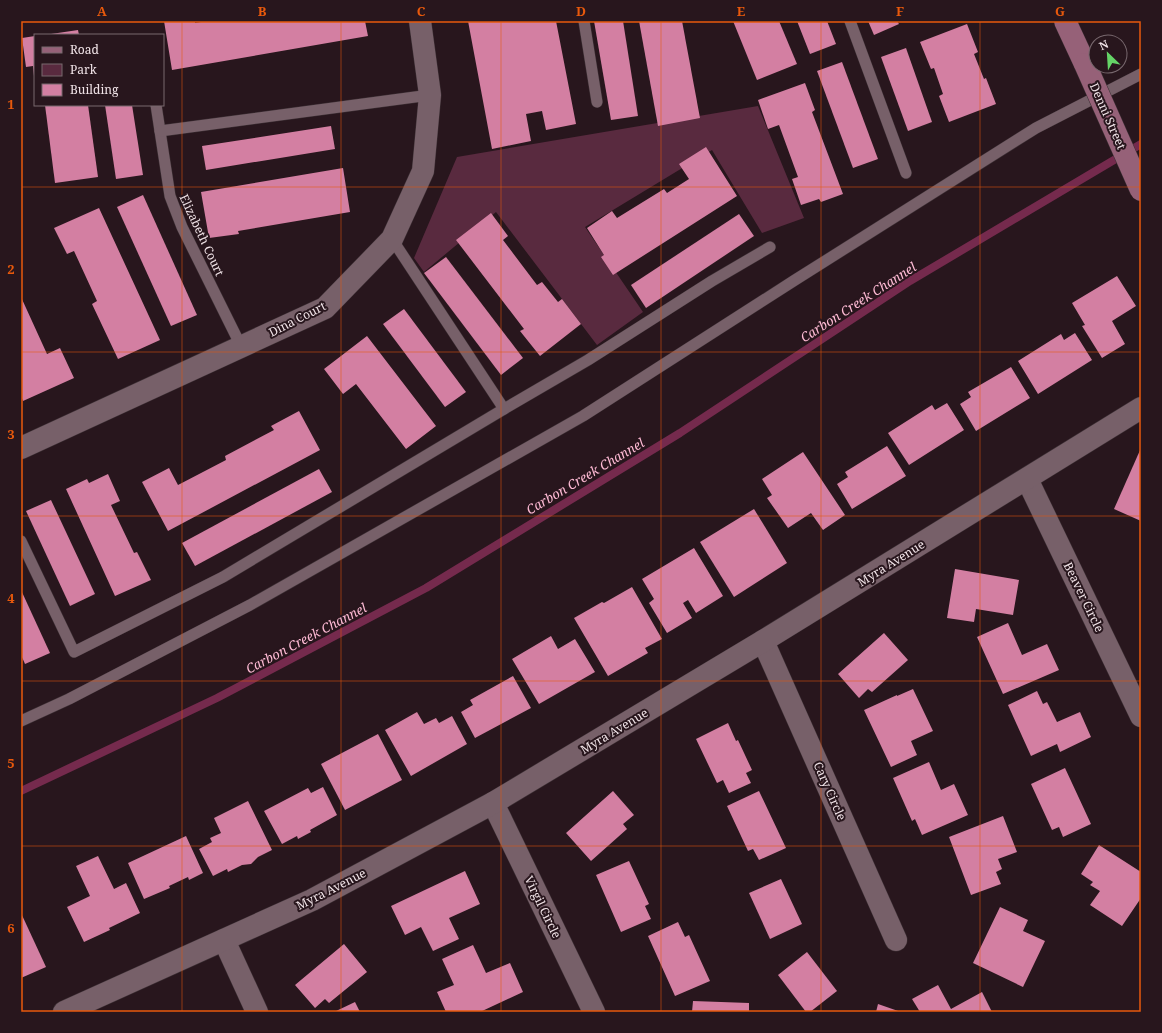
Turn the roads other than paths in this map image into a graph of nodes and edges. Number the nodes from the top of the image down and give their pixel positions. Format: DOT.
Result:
graph roads {
  1 [pos="420,21"];
  2 [pos="584,21"];
  3 [pos="850,21"];
  4 [pos="1065,21"];
  5 [pos="1141,74"];
  6 [pos="430,96"];
  7 [pos="597,102"];
  8 [pos="156,106"];
  9 [pos="160,131"];
  10 [pos="906,173"];
  11 [pos="1141,190"];
  12 [pos="392,239"];
  13 [pos="770,247"];
  14 [pos="241,346"];
  15 [pos="1141,408"];
  16 [pos="504,410"];
  17 [pos="21,448"];
  18 [pos="1027,479"];
  19 [pos="21,540"];
  20 [pos="764,641"];
  21 [pos="1141,716"];
  22 [pos="21,721"];
  23 [pos="493,803"];
  24 [pos="224,940"];
  25 [pos="896,940"];
  26 [pos="64,1012"];
  27 [pos="257,1012"];
  28 [pos="594,1012"];
  1 -- 6 [label="street, Dina Court"];
  2 -- 7 [label="lane"];
  3 -- 10 [label="lane"];
  4 -- 11 [label="main road, Denni Street, bridge"];
  5 -- 22 [label="lane"];
  6 -- 9 [label="lane"];
  6 -- 12 [label="street, Dina Court"];
  8 -- 9 [label="lane, Elizabeth Court"];
  9 -- 14 [label="lane, Elizabeth Court"];
  12 -- 14 [label="street, Dina Court"];
  12 -- 16 [label="lane"];
  13 -- 16 [label="lane"];
  14 -- 17 [label="street, Dina Court"];
  15 -- 18 [label="street, Myra Avenue"];
  16 -- 19 [label="lane"];
  18 -- 20 [label="street, Myra Avenue"];
  18 -- 21 [label="street, Beaver Circle"];
  20 -- 23 [label="street, Myra Avenue"];
  20 -- 25 [label="street, Cary Circle"];
  23 -- 24 [label="street, Myra Avenue"];
  23 -- 28 [label="street, Virgil Circle"];
  24 -- 26 [label="street, Myra Avenue"];
  24 -- 27 [label="street"];
}
